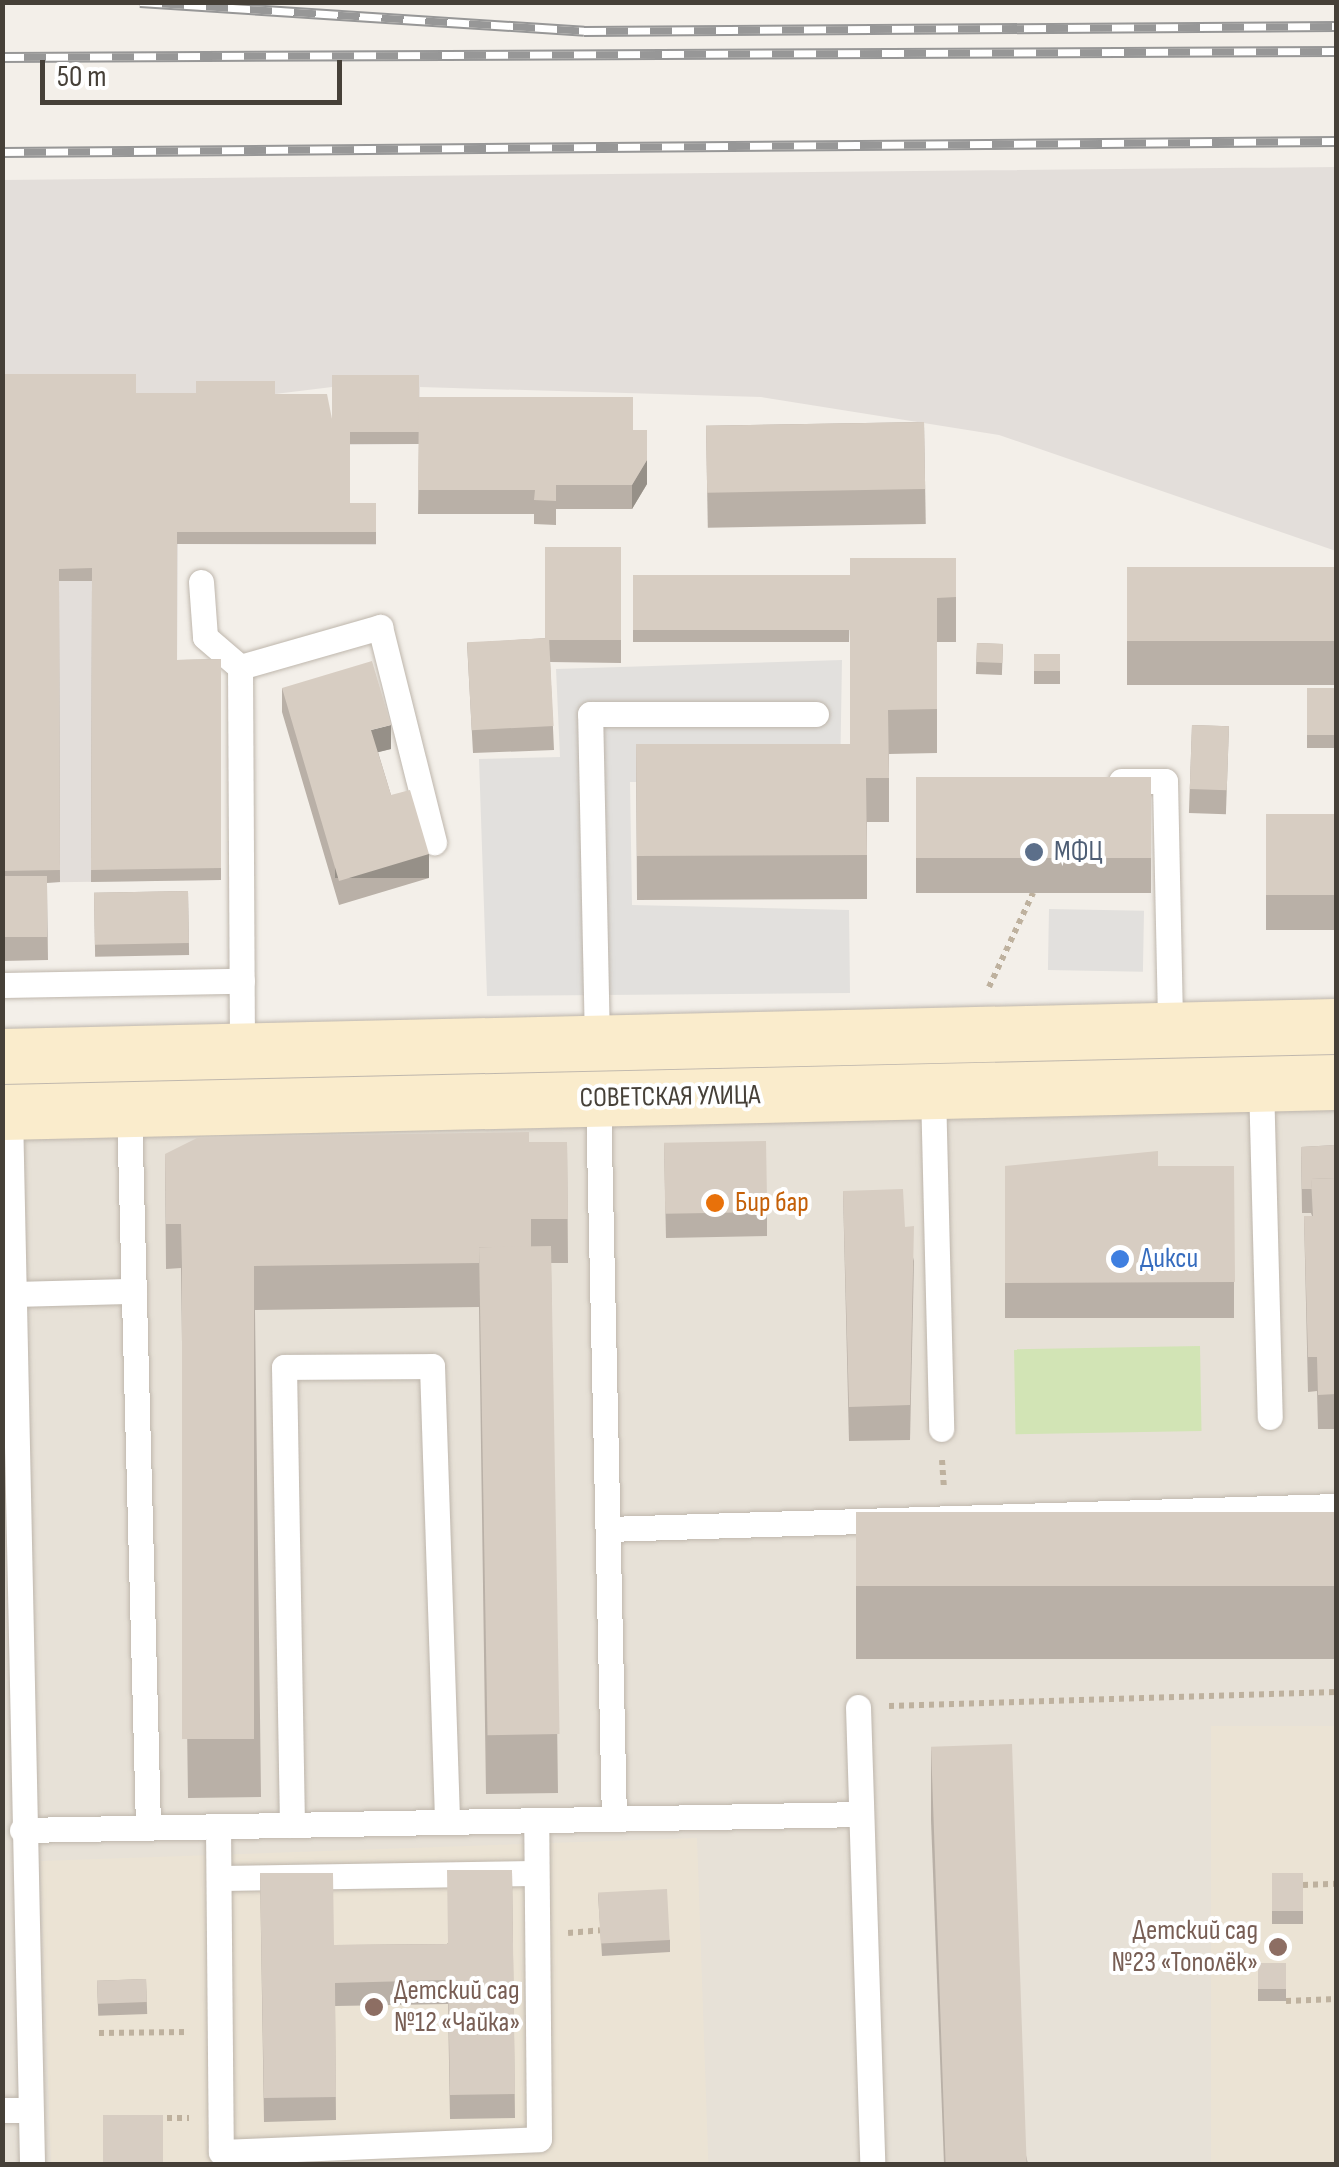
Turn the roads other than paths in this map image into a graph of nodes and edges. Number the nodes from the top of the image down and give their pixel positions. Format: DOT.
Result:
graph roads {
  1 [pos="201,582"];
  2 [pos="240,667"];
  3 [pos="816,714"];
  4 [pos="1086,781"];
  5 [pos="434,842"];
  6 [pos="242,981"];
  7 [pos="2,985"];
  8 [pos="1336,1026"];
  9 [pos="1170,1030"];
  10 [pos="597,1043"];
  11 [pos="242,1051"];
  12 [pos="2,1056"];
  13 [pos="1336,1082"];
  14 [pos="1261,1084"];
  15 [pos="933,1091"];
  16 [pos="598,1099"];
  17 [pos="129,1110"];
  18 [pos="6,1112"];
  19 [pos="134,1291"];
  20 [pos="17,1294"];
  21 [pos="1270,1417"];
  22 [pos="941,1430"];
  23 [pos="1336,1506"];
  24 [pos="608,1530"];
  25 [pos="858,1707"];
  26 [pos="861,1814"];
  27 [pos="614,1818"];
  28 [pos="536,1820"];
  29 [pos="447,1822"];
  30 [pos="292,1825"];
  31 [pos="218,1826"];
  32 [pos="148,1828"];
  33 [pos="22,1830"];
  34 [pos="536,1873"];
  35 [pos="218,1878"];
  36 [pos="2,2110"];
  37 [pos="30,2110"];
  38 [pos="32,2164"];
  39 [pos="872,2164"];
  1 -- 2 [label="lane"];
  2 -- 5 [label="lane"];
  2 -- 6 [label="lane"];
  3 -- 10 [label="lane"];
  4 -- 9 [label="lane"];
  6 -- 7 [label="lane"];
  6 -- 11 [label="lane"];
  8 -- 9 [label="main road, СОВЕТСКАЯ УЛИЦА"];
  9 -- 10 [label="main road, СОВЕТСКАЯ УЛИЦА"];
  10 -- 11 [label="main road, СОВЕТСКАЯ УЛИЦА"];
  11 -- 12 [label="main road, СОВЕТСКАЯ УЛИЦА"];
  13 -- 14 [label="main road, СОВЕТСКАЯ УЛИЦА"];
  14 -- 15 [label="main road, СОВЕТСКАЯ УЛИЦА"];
  14 -- 21 [label="lane"];
  15 -- 16 [label="main road, СОВЕТСКАЯ УЛИЦА"];
  15 -- 22 [label="lane"];
  16 -- 17 [label="main road, СОВЕТСКАЯ УЛИЦА"];
  16 -- 24 [label="lane"];
  17 -- 18 [label="main road, СОВЕТСКАЯ УЛИЦА"];
  17 -- 19 [label="lane"];
  18 -- 20 [label="lane"];
  19 -- 20 [label="lane"];
  19 -- 32 [label="lane"];
  20 -- 33 [label="lane"];
  23 -- 24 [label="lane"];
  24 -- 27 [label="lane"];
  25 -- 26 [label="lane"];
  26 -- 27 [label="lane"];
  26 -- 39 [label="lane"];
  27 -- 28 [label="lane"];
  28 -- 29 [label="lane"];
  28 -- 34 [label="lane"];
  29 -- 30 [label="lane"];
  29 -- 30 [label="lane"];
  30 -- 31 [label="lane"];
  31 -- 32 [label="lane"];
  31 -- 35 [label="lane"];
  32 -- 33 [label="lane"];
  33 -- 37 [label="lane"];
  34 -- 35 [label="lane"];
  34 -- 35 [label="lane"];
  36 -- 37 [label="lane"];
  37 -- 38 [label="lane"];
}
